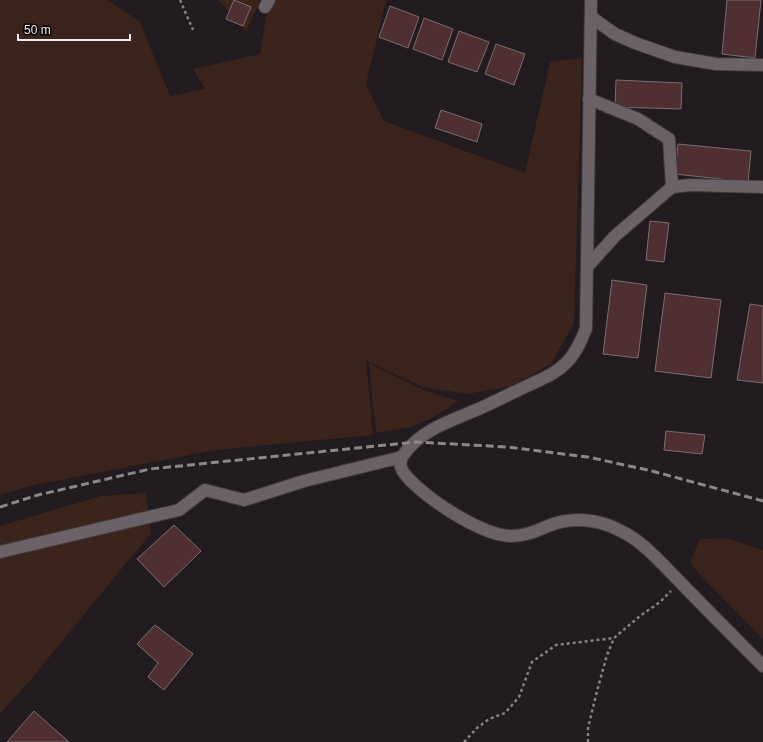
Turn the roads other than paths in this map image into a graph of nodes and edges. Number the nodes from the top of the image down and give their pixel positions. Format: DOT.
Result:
graph roads {
  1 [pos="591,0"];
  2 [pos="591,17"];
  3 [pos="763,65"];
  4 [pos="589,99"];
  5 [pos="672,187"];
  6 [pos="763,187"];
  7 [pos="587,267"];
  8 [pos="402,457"];
  9 [pos="0,552"];
  10 [pos="763,666"];
  1 -- 2 [label="street"];
  2 -- 3 [label="street"];
  2 -- 4 [label="street"];
  4 -- 5 [label="street"];
  4 -- 7 [label="street"];
  5 -- 6 [label="street"];
  5 -- 7 [label="street"];
  7 -- 8 [label="street"];
  8 -- 9 [label="street"];
  8 -- 10 [label="street"];
}
